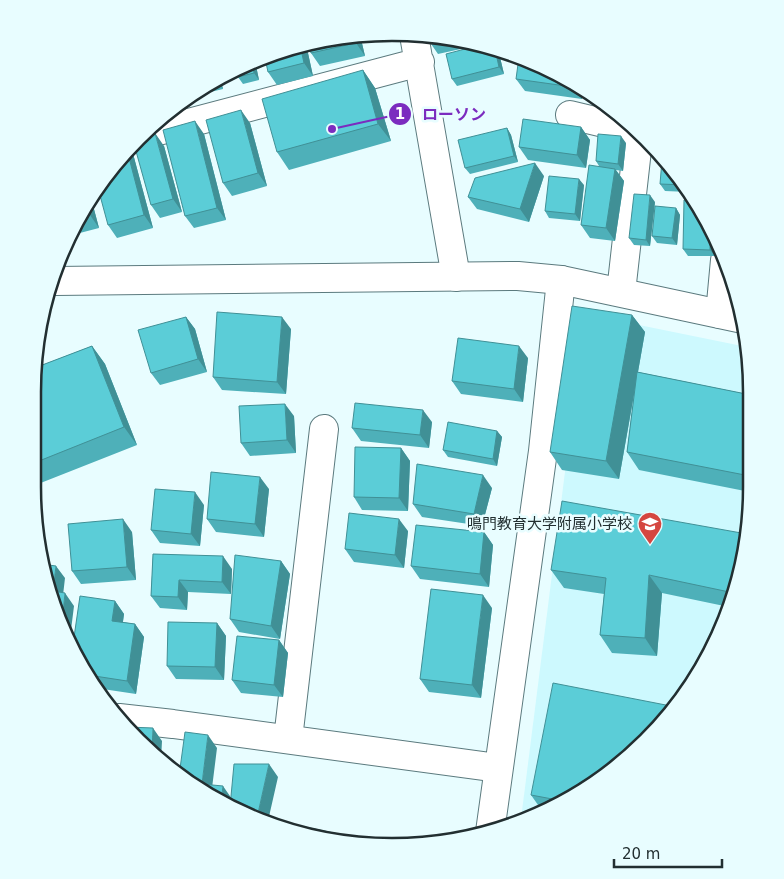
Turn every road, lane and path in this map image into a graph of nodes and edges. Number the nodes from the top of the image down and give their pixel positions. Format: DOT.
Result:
graph roads {
  1 [pos="416,42"];
  2 [pos="420,62"];
  3 [pos="570,115"];
  4 [pos="622,127"];
  5 [pos="157,131"];
  6 [pos="637,141"];
  7 [pos="456,277"];
  8 [pos="561,280"];
  9 [pos="59,281"];
  10 [pos="621,292"];
  11 [pos="729,293"];
  12 [pos="731,316"];
  13 [pos="324,429"];
  14 [pos="129,719"];
  15 [pos="288,739"];
  16 [pos="498,768"];
  17 [pos="491,823"];
  1 -- 2 [label="street"];
  2 -- 5 [label="street"];
  2 -- 7 [label="street"];
  3 -- 4 [label="street"];
  6 -- 10 [label="street"];
  7 -- 8 [label="street"];
  7 -- 9 [label="street"];
  8 -- 10 [label="street"];
  8 -- 16 [label="street"];
  10 -- 12 [label="street"];
  11 -- 12 [label="street"];
  13 -- 15 [label="street"];
  14 -- 15 [label="street"];
  15 -- 16 [label="street"];
  16 -- 17 [label="street"];
}
